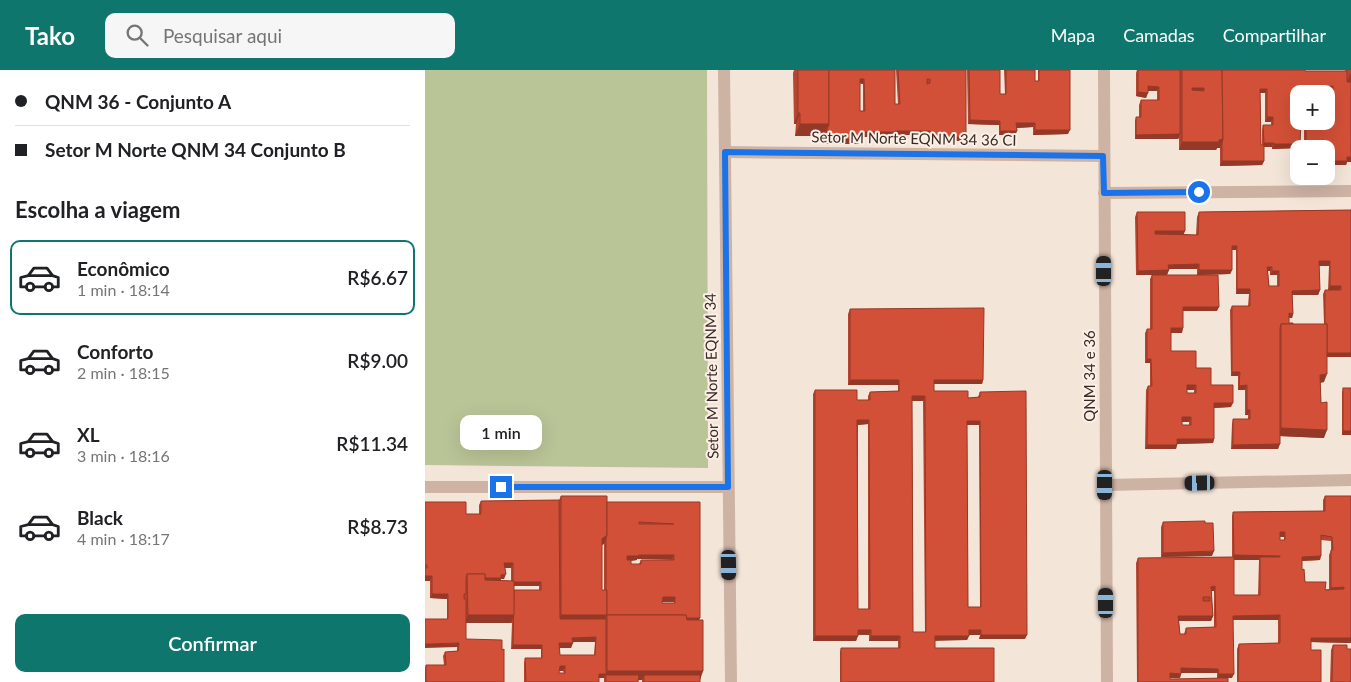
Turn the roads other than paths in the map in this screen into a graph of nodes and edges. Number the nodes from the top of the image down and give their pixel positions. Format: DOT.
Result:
graph roads {
  1 [pos="725,70"];
  2 [pos="1104,70"];
  3 [pos="725,152"];
  4 [pos="1103,156"];
  5 [pos="1351,191"];
  6 [pos="1104,193"];
  7 [pos="1351,480"];
  8 [pos="1105,485"];
  9 [pos="425,487"];
  10 [pos="728,487"];
  11 [pos="731,682"];
  12 [pos="1107,682"];
  1 -- 3 [label="street, Setor M Norte EQNM 34"];
  2 -- 4 [label="street, QNM 34 e 36"];
  3 -- 4 [label="street, Setor M Norte EQNM 34 36 CI"];
  3 -- 10 [label="street, Setor M Norte EQNM 34"];
  4 -- 6 [label="street, QNM 34 e 36"];
  5 -- 6 [label="street"];
  6 -- 8 [label="street, QNM 34 e 36"];
  7 -- 8 [label="street"];
  8 -- 12 [label="street, QNM 34 e 36"];
  9 -- 10 [label="street"];
  10 -- 11 [label="street, Setor M Norte EQNM 34"];
}
